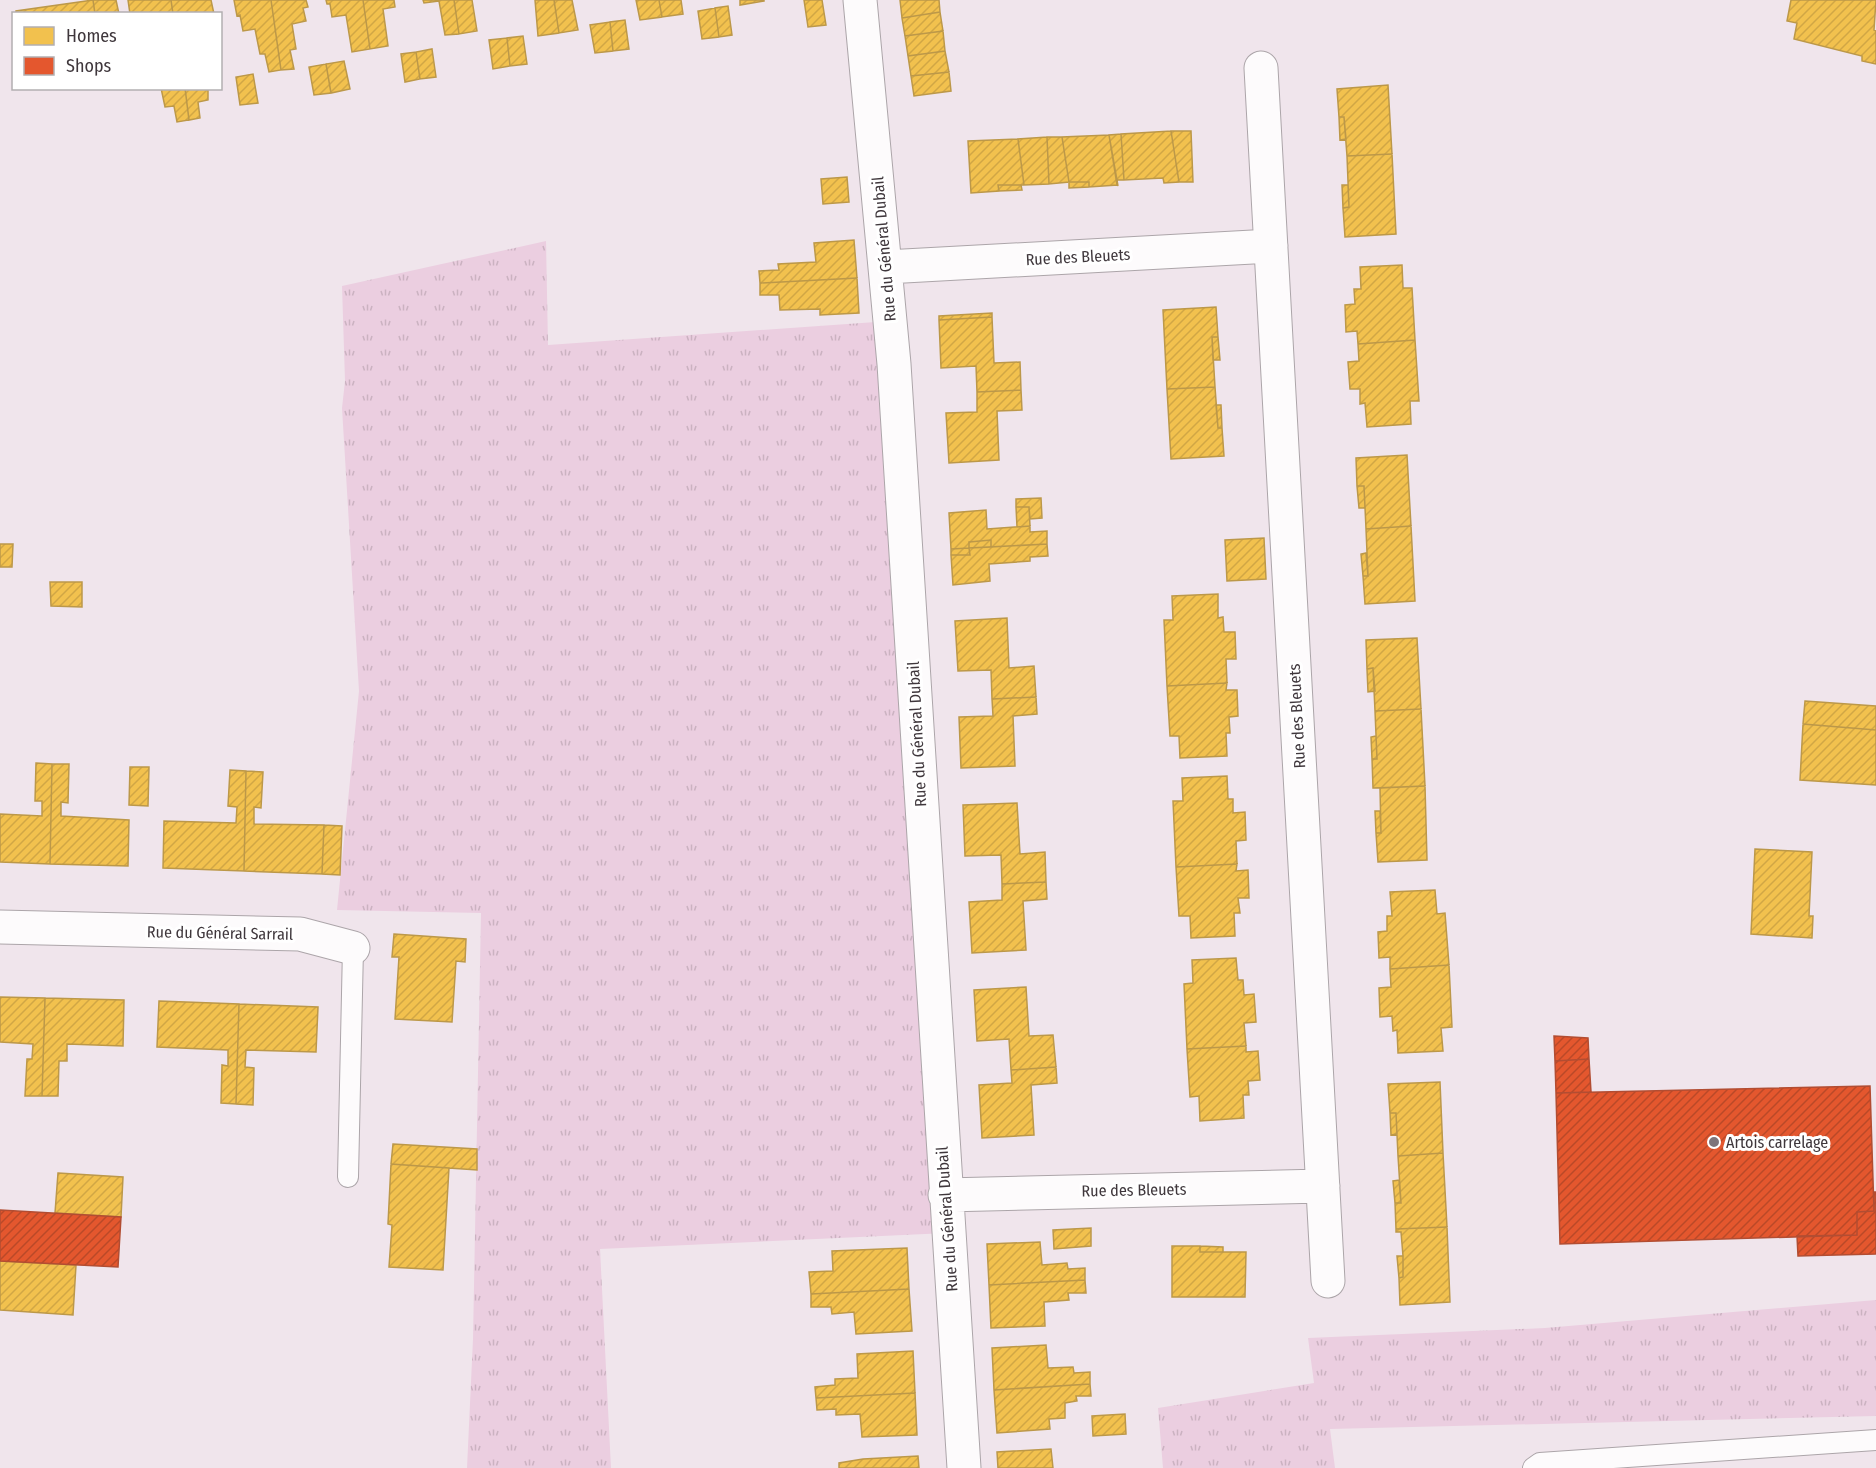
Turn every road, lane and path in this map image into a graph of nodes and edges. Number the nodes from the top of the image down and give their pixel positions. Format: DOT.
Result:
graph roads {
  1 [pos="860,0"];
  2 [pos="1261,68"];
  3 [pos="1271,246"];
  4 [pos="886,267"];
  5 [pos="0,927"];
  6 [pos="353,948"];
  7 [pos="348,1178"];
  8 [pos="1323,1186"];
  9 [pos="945,1195"];
  10 [pos="1328,1281"];
  11 [pos="1876,1440"];
  12 [pos="964,1468"];
  13 [pos="1533,1468"];
  1 -- 4 [label="street, Rue du Général Dubail"];
  2 -- 3 [label="street, Rue des Bleuets"];
  3 -- 4 [label="street, Rue des Bleuets"];
  3 -- 8 [label="street, Rue des Bleuets"];
  4 -- 9 [label="street, Rue du Général Dubail"];
  5 -- 6 [label="street, Rue du Général Sarrail"];
  6 -- 7 [label="lane, Rue du Général Sarrail"];
  8 -- 9 [label="street, Rue des Bleuets"];
  8 -- 10 [label="street, Rue des Bleuets"];
  9 -- 12 [label="street, Rue du Général Dubail"];
  11 -- 13 [label="lane"];
}
